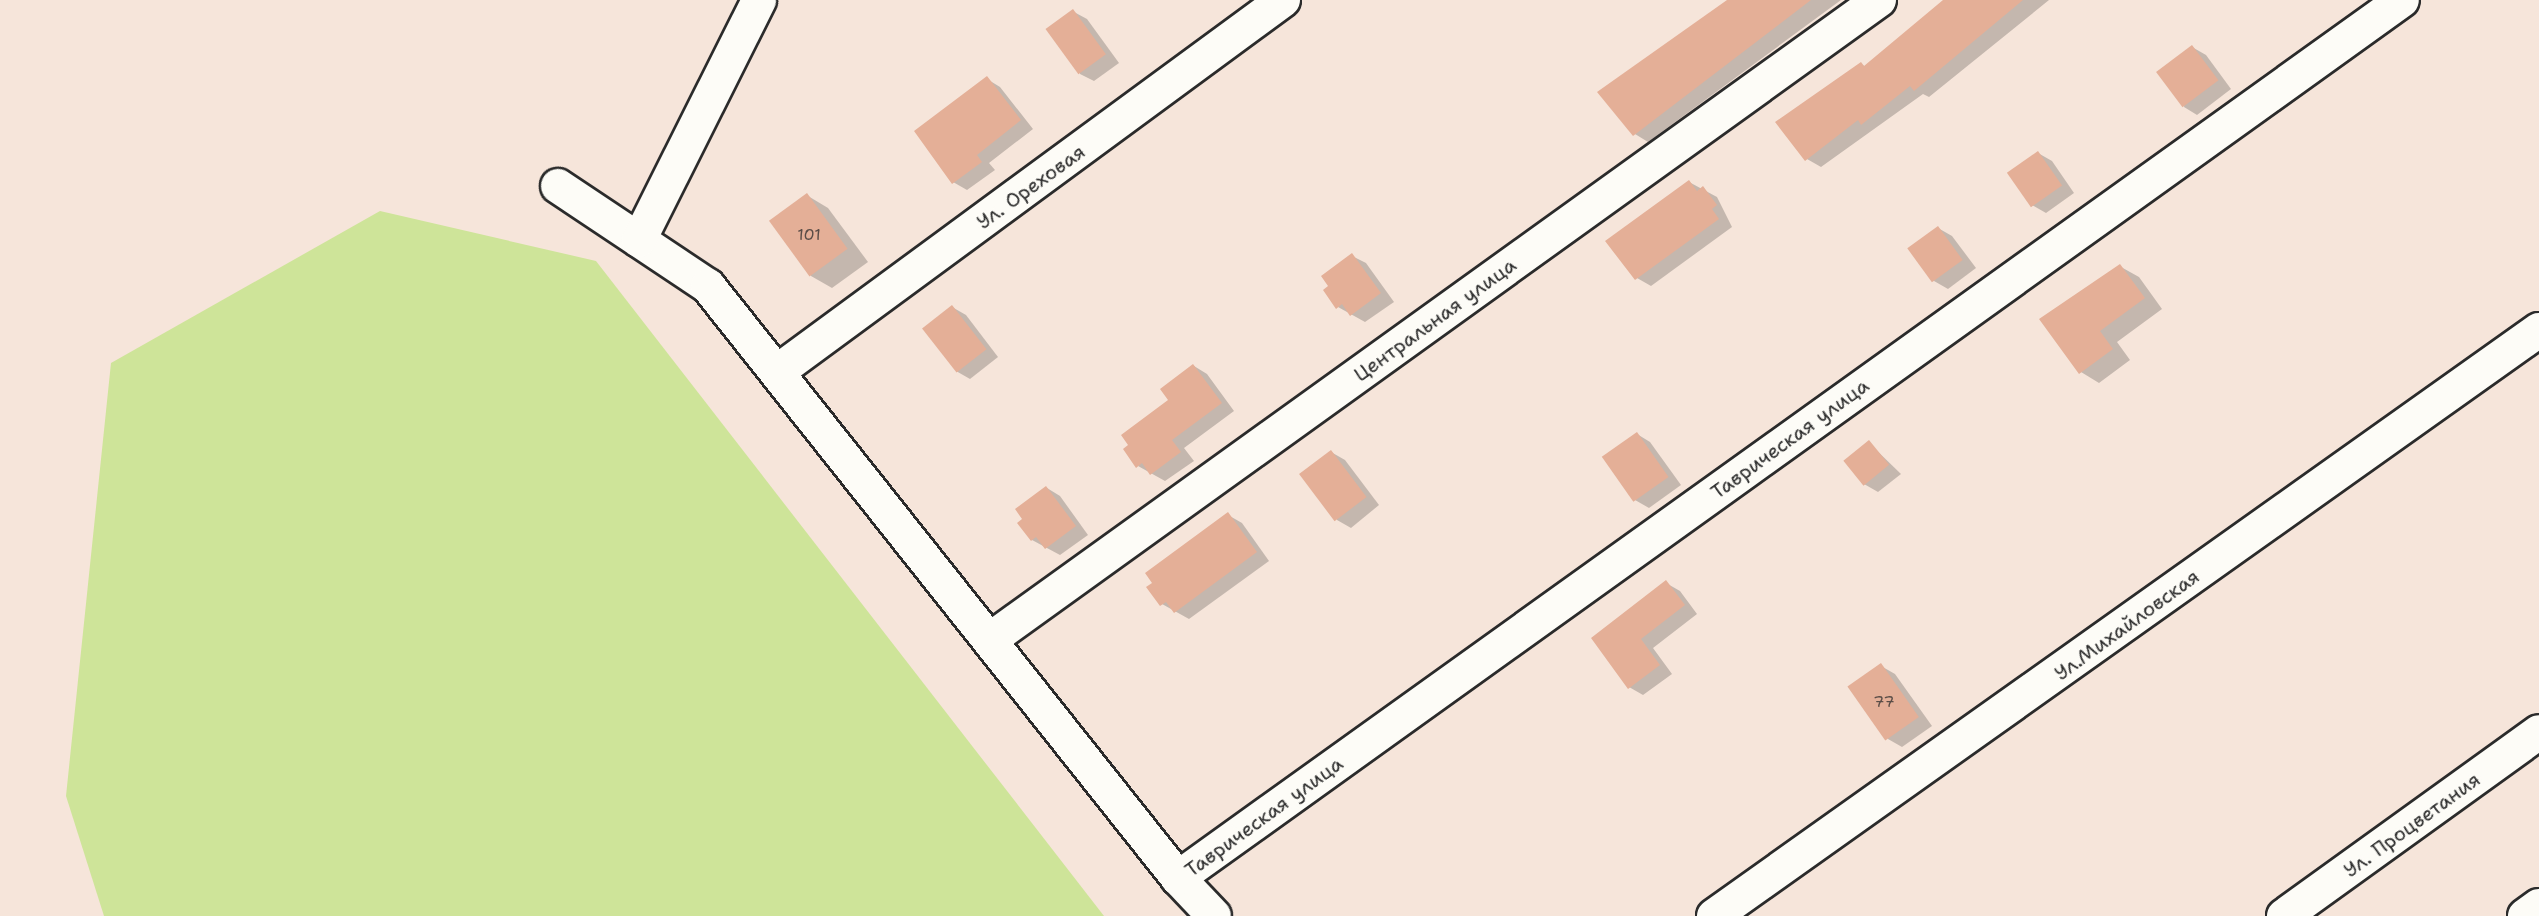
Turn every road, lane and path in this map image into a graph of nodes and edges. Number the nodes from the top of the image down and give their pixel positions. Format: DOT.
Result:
graph roads {
  1 [pos="759,0"];
  2 [pos="1283,0"];
  3 [pos="1879,0"];
  4 [pos="2402,0"];
  5 [pos="558,186"];
  6 [pos="639,240"];
  7 [pos="2539,330"];
  8 [pos="777,372"];
  9 [pos="991,639"];
  10 [pos="2539,732"];
  11 [pos="1178,878"];
  12 [pos="2539,906"];
  13 [pos="1214,916"];
  14 [pos="1714,916"];
  15 [pos="2284,916"];
  16 [pos="2525,916"];
  1 -- 6 [label="street"];
  2 -- 8 [label="street, Ул. Ореховая"];
  3 -- 9 [label="street, Центральная улица"];
  4 -- 11 [label="street, Таврическая улица"];
  5 -- 6 [label="street"];
  6 -- 8 [label="street"];
  7 -- 14 [label="street, Ул.Михайловская"];
  8 -- 9 [label="street"];
  9 -- 11 [label="street"];
  10 -- 15 [label="street, Ул. Процветания"];
  11 -- 13 [label="street"];
  12 -- 16 [label="street"];
}
